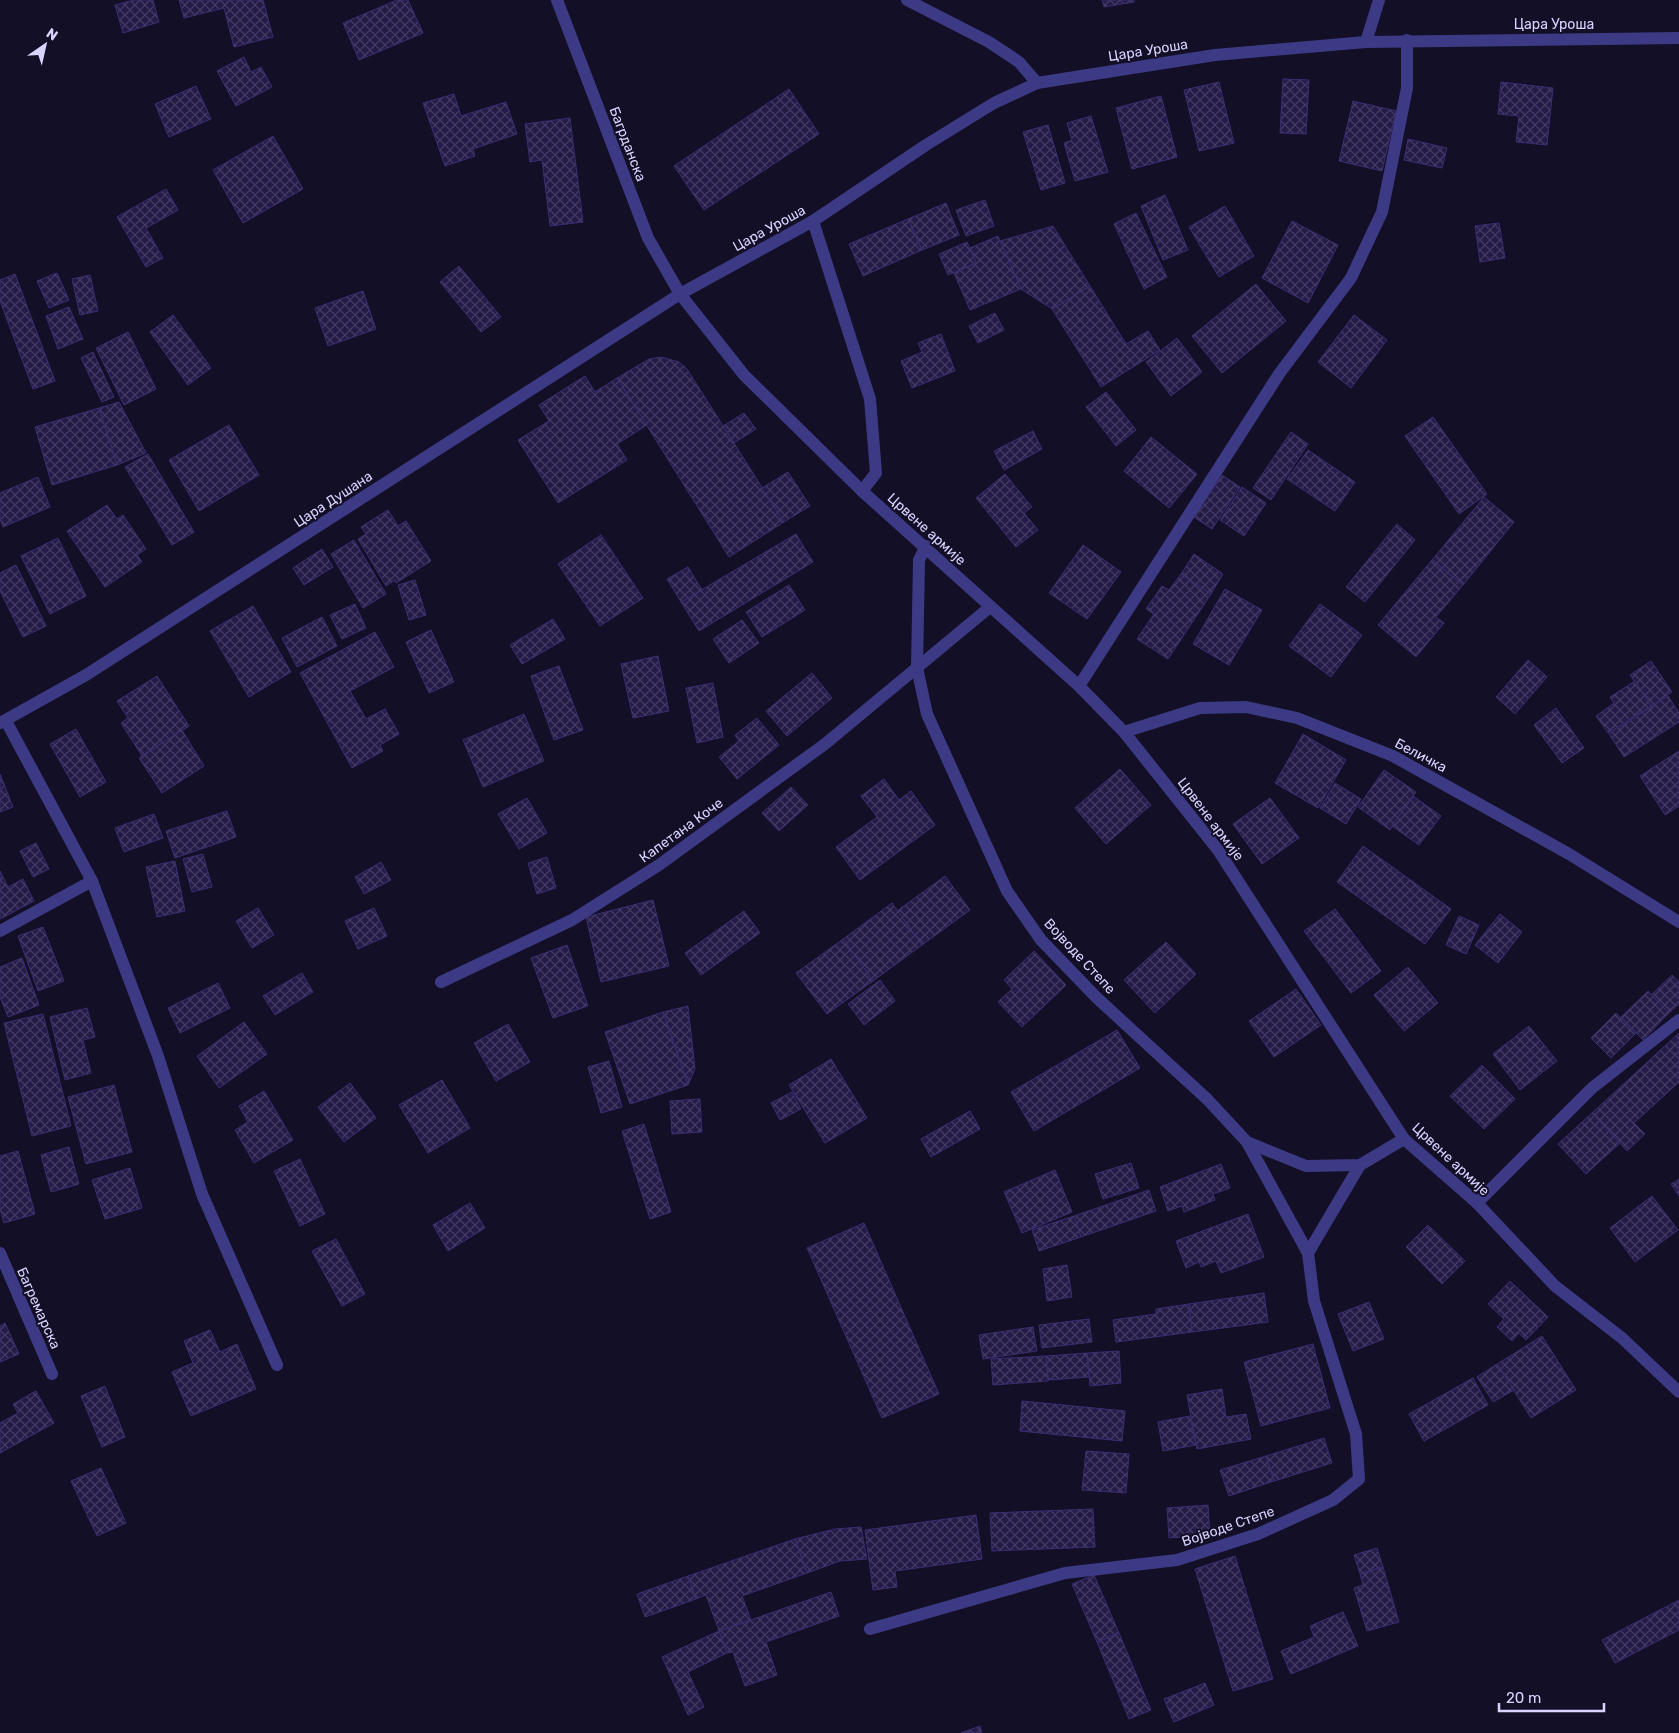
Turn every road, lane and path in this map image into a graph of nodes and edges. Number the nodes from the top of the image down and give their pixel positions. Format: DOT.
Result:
graph roads {
  1 [pos="557,0"];
  2 [pos="907,0"];
  3 [pos="1379,0"];
  4 [pos="1679,38"];
  5 [pos="1407,40"];
  6 [pos="1366,42"];
  7 [pos="1037,83"];
  8 [pos="813,221"];
  9 [pos="680,294"];
  10 [pos="862,491"];
  11 [pos="926,546"];
  12 [pos="990,607"];
  13 [pos="917,668"];
  14 [pos="1079,686"];
  15 [pos="3,722"];
  16 [pos="1124,732"];
  17 [pos="92,881"];
  18 [pos="1679,922"];
  19 [pos="0,931"];
  20 [pos="442,982"];
  21 [pos="1679,1020"];
  22 [pos="1404,1139"];
  23 [pos="1247,1142"];
  24 [pos="1360,1165"];
  25 [pos="1476,1203"];
  26 [pos="0,1253"];
  27 [pos="1308,1253"];
  28 [pos="277,1364"];
  29 [pos="52,1374"];
  30 [pos="1679,1392"];
  31 [pos="870,1628"];
  1 -- 9 [label="street, Багрданска"];
  2 -- 7 [label="street"];
  3 -- 6 [label="street"];
  4 -- 5 [label="street, Цара Уроша"];
  5 -- 6 [label="street, Цара Уроша"];
  5 -- 14 [label="street"];
  6 -- 7 [label="street, Цара Уроша"];
  7 -- 8 [label="street, Цара Уроша"];
  8 -- 9 [label="street, Цара Уроша"];
  8 -- 10 [label="street"];
  9 -- 10 [label="street, Црвене армије"];
  9 -- 15 [label="street, Цара Душана"];
  10 -- 11 [label="street, Црвене армије"];
  11 -- 12 [label="street, Црвене армије"];
  11 -- 13 [label="street"];
  12 -- 13 [label="street, Капетана Коче"];
  12 -- 14 [label="street, Црвене армије"];
  13 -- 20 [label="street, Капетана Коче"];
  13 -- 23 [label="street, Војводе Степе"];
  14 -- 16 [label="street, Црвене армије"];
  15 -- 17 [label="street"];
  16 -- 18 [label="street, Беличка"];
  16 -- 22 [label="street, Црвене армије"];
  17 -- 19 [label="street"];
  17 -- 28 [label="street"];
  21 -- 25 [label="street"];
  22 -- 24 [label="street, Војводе Степе"];
  22 -- 25 [label="street, Црвене армије"];
  23 -- 24 [label="street, Војводе Степе"];
  23 -- 27 [label="street, Војводе Степе"];
  24 -- 27 [label="street, Војводе Степе"];
  25 -- 30 [label="street, Црвене армије"];
  26 -- 29 [label="street, Багремарска"];
  27 -- 31 [label="street, Војводе Степе"];
}
